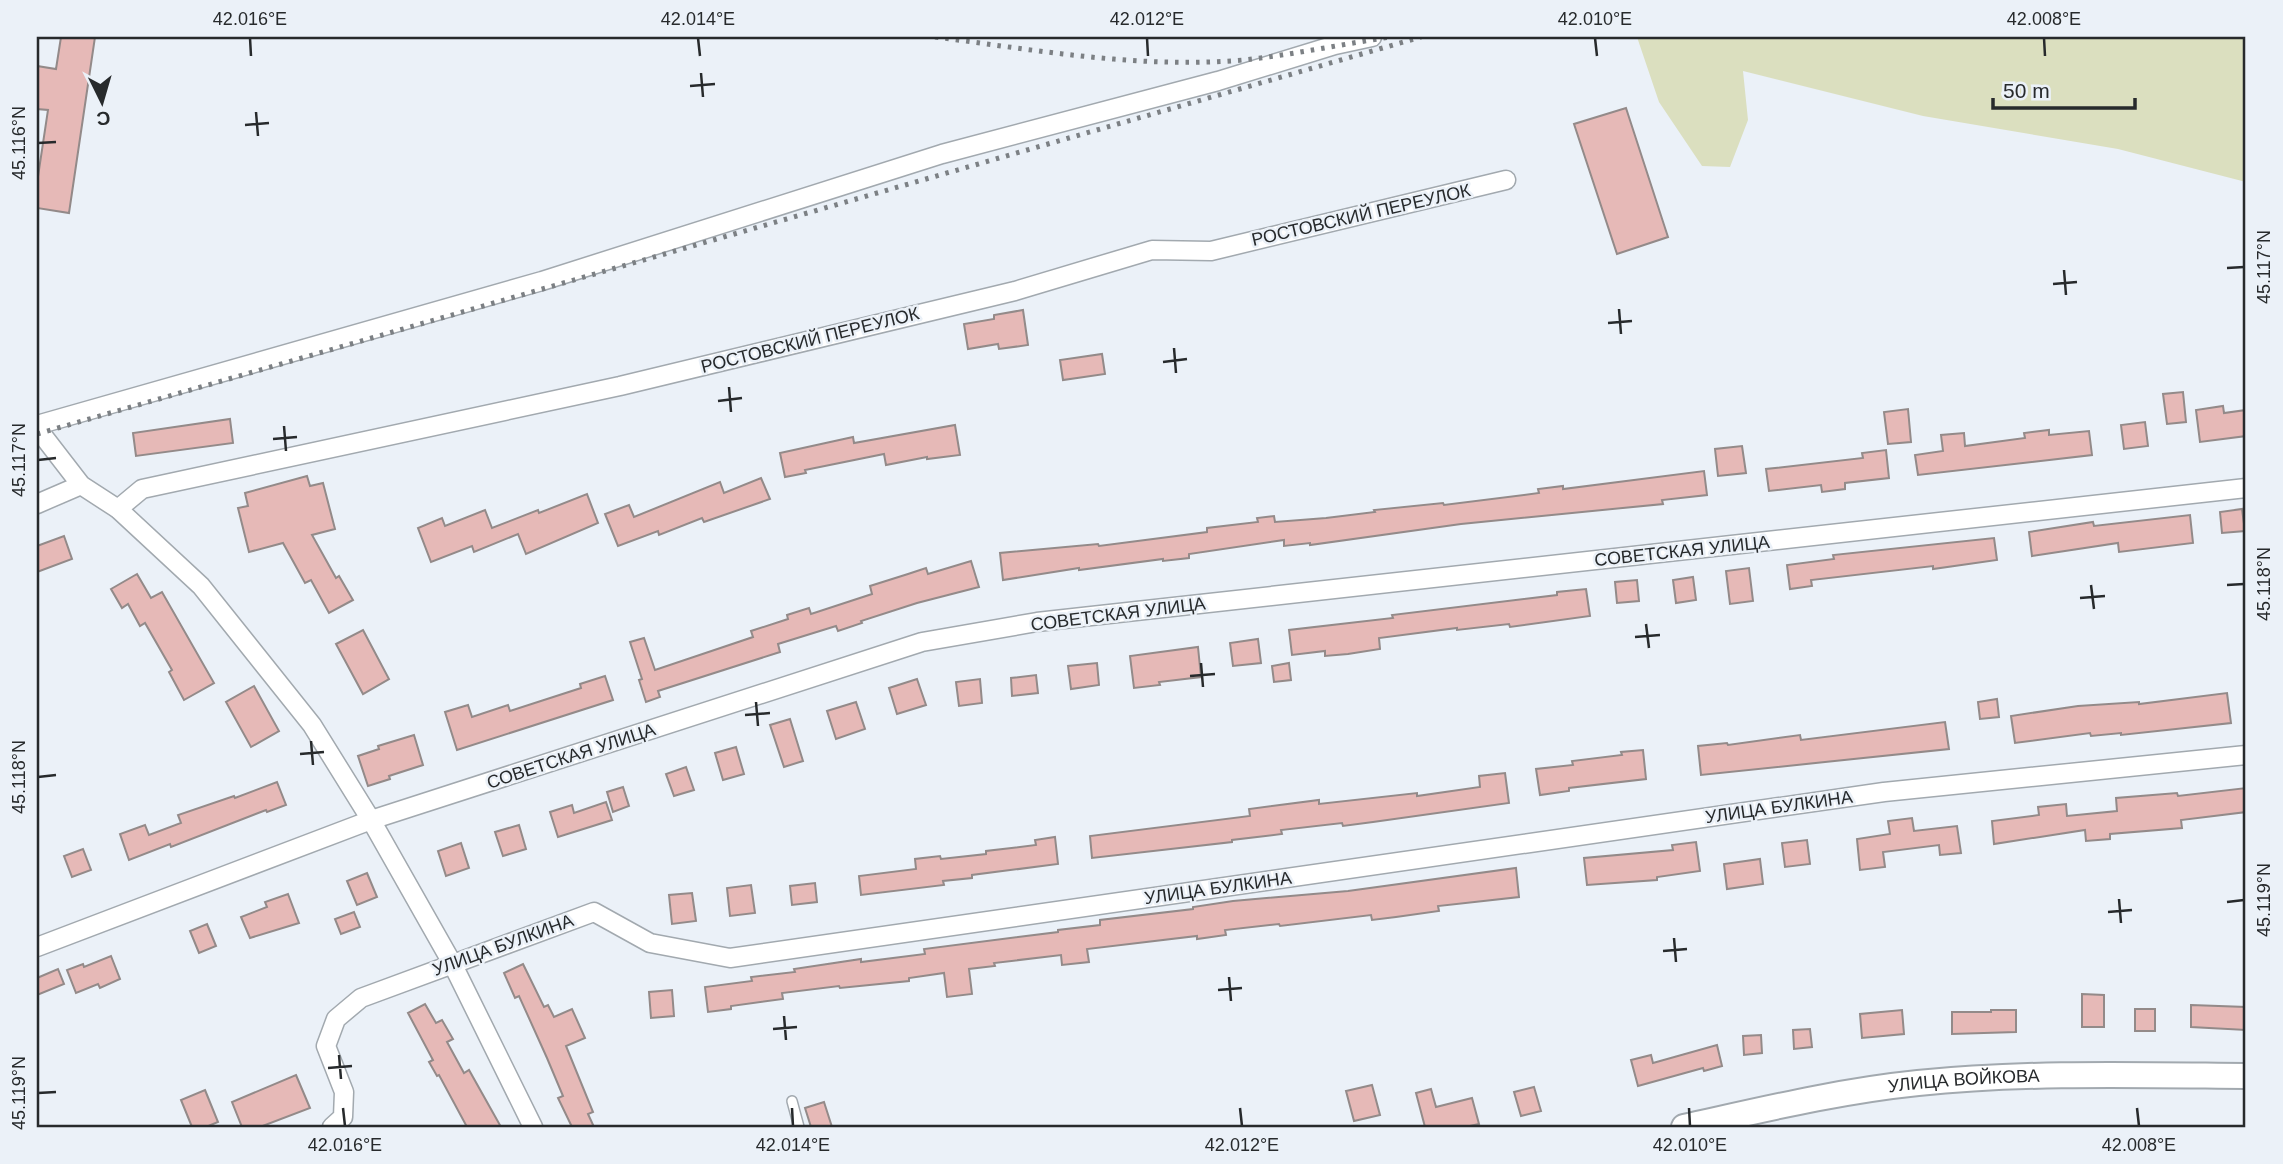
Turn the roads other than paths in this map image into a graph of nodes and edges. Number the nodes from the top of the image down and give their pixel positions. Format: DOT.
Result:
graph roads {
  1 [pos="1372,37"];
  2 [pos="1506,180"];
  3 [pos="37,427"];
  4 [pos="81,485"];
  5 [pos="2246,488"];
  6 [pos="37,504"];
  7 [pos="118,509"];
  8 [pos="2246,755"];
  9 [pos="371,820"];
  10 [pos="37,947"];
  11 [pos="452,963"];
  12 [pos="2246,1076"];
  13 [pos="792,1101"];
  14 [pos="332,1127"];
  15 [pos="533,1127"];
  16 [pos="799,1127"];
  17 [pos="1684,1127"];
  1 -- 3 [label="street"];
  2 -- 7 [label="street, РОСТОВСКИЙ ПЕРЕУЛОК"];
  3 -- 4 [label="street"];
  4 -- 6 [label="street"];
  4 -- 7 [label="street"];
  5 -- 9 [label="street, СОВЕТСКАЯ УЛИЦА"];
  7 -- 9 [label="street"];
  8 -- 11 [label="street, УЛИЦА БУЛКИНА"];
  9 -- 10 [label="street, СОВЕТСКАЯ УЛИЦА"];
  9 -- 11 [label="street"];
  11 -- 14 [label="street, УЛИЦА БУЛКИНА"];
  11 -- 15 [label="street"];
  12 -- 17 [label="main road, УЛИЦА ВОЙКОВА"];
  13 -- 16 [label="lane"];
}
